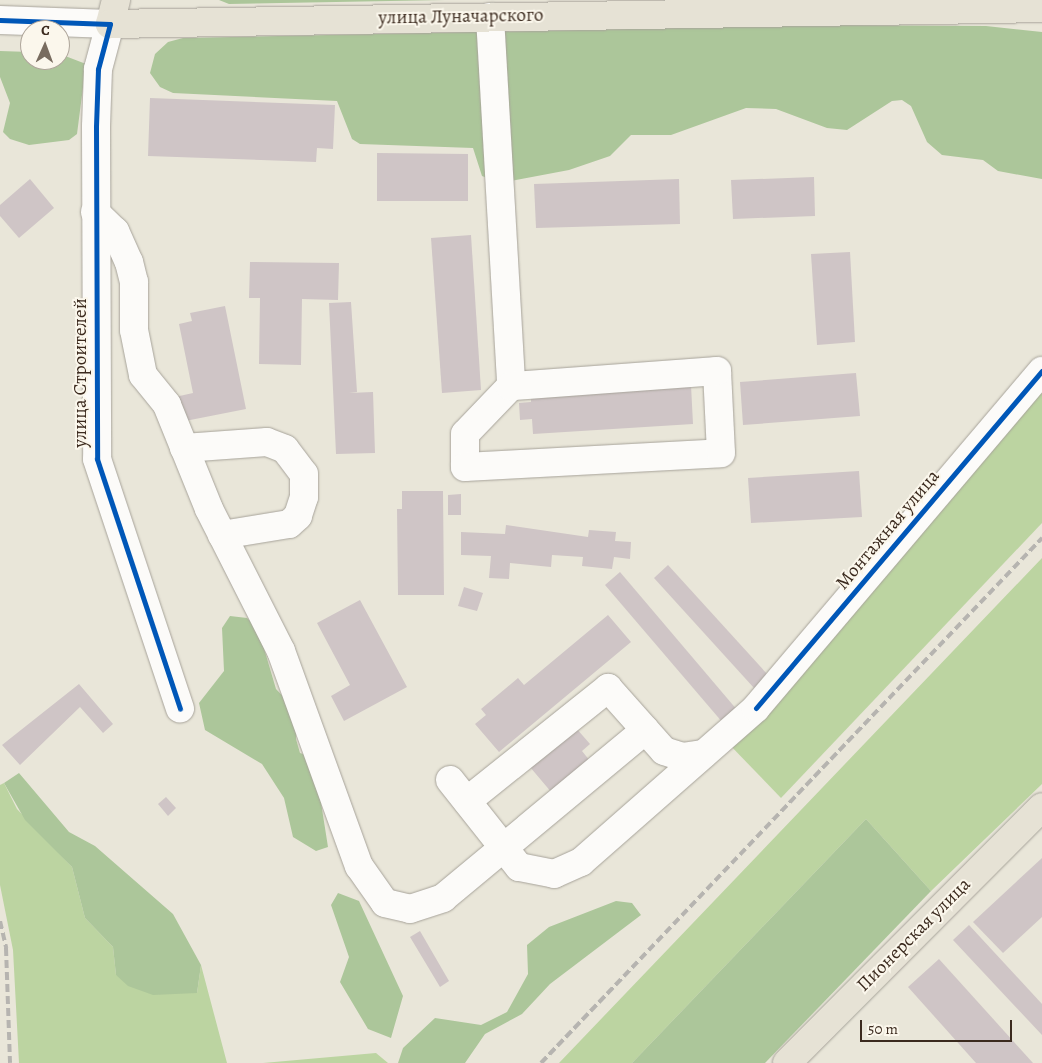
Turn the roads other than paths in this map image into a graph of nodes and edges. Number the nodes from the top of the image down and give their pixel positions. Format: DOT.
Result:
graph roads {
  1 [pos="930,5"];
  2 [pos="1042,8"];
  3 [pos="51,11"];
  4 [pos="113,12"];
  5 [pos="490,17"];
  6 [pos="0,20"];
  7 [pos="95,212"];
  8 [pos="1042,371"];
  9 [pos="511,386"];
  10 [pos="184,448"];
  11 [pos="222,535"];
  12 [pos="180,709"];
  13 [pos="645,730"];
  14 [pos="704,754"];
  15 [pos="450,780"];
  16 [pos="467,801"];
  17 [pos="1042,808"];
  18 [pos="504,848"];
  19 [pos="787,1063"];
  1 -- 2 [label="main road, улица Луначарского"];
  1 -- 5 [label="main road, улица Луначарского"];
  3 -- 4 [label="street, улица Луначарского"];
  3 -- 6 [label="street, улица Луначарского"];
  4 -- 5 [label="main road, улица Луначарского"];
  4 -- 7 [label="street, улица Строителей"];
  5 -- 9 [label="street"];
  7 -- 10 [label="street"];
  7 -- 12 [label="street, улица Строителей"];
  8 -- 14 [label="street, Монтажная улица"];
  9 -- 9 [label="street"];
  10 -- 11 [label="street"];
  10 -- 11 [label="street"];
  11 -- 18 [label="street"];
  13 -- 14 [label="street"];
  13 -- 16 [label="street"];
  13 -- 18 [label="street"];
  14 -- 18 [label="street, Монтажная улица"];
  15 -- 16 [label="street, Монтажная улица"];
  16 -- 18 [label="street, Монтажная улица"];
  17 -- 19 [label="main road, Пионерская улица"];
}
